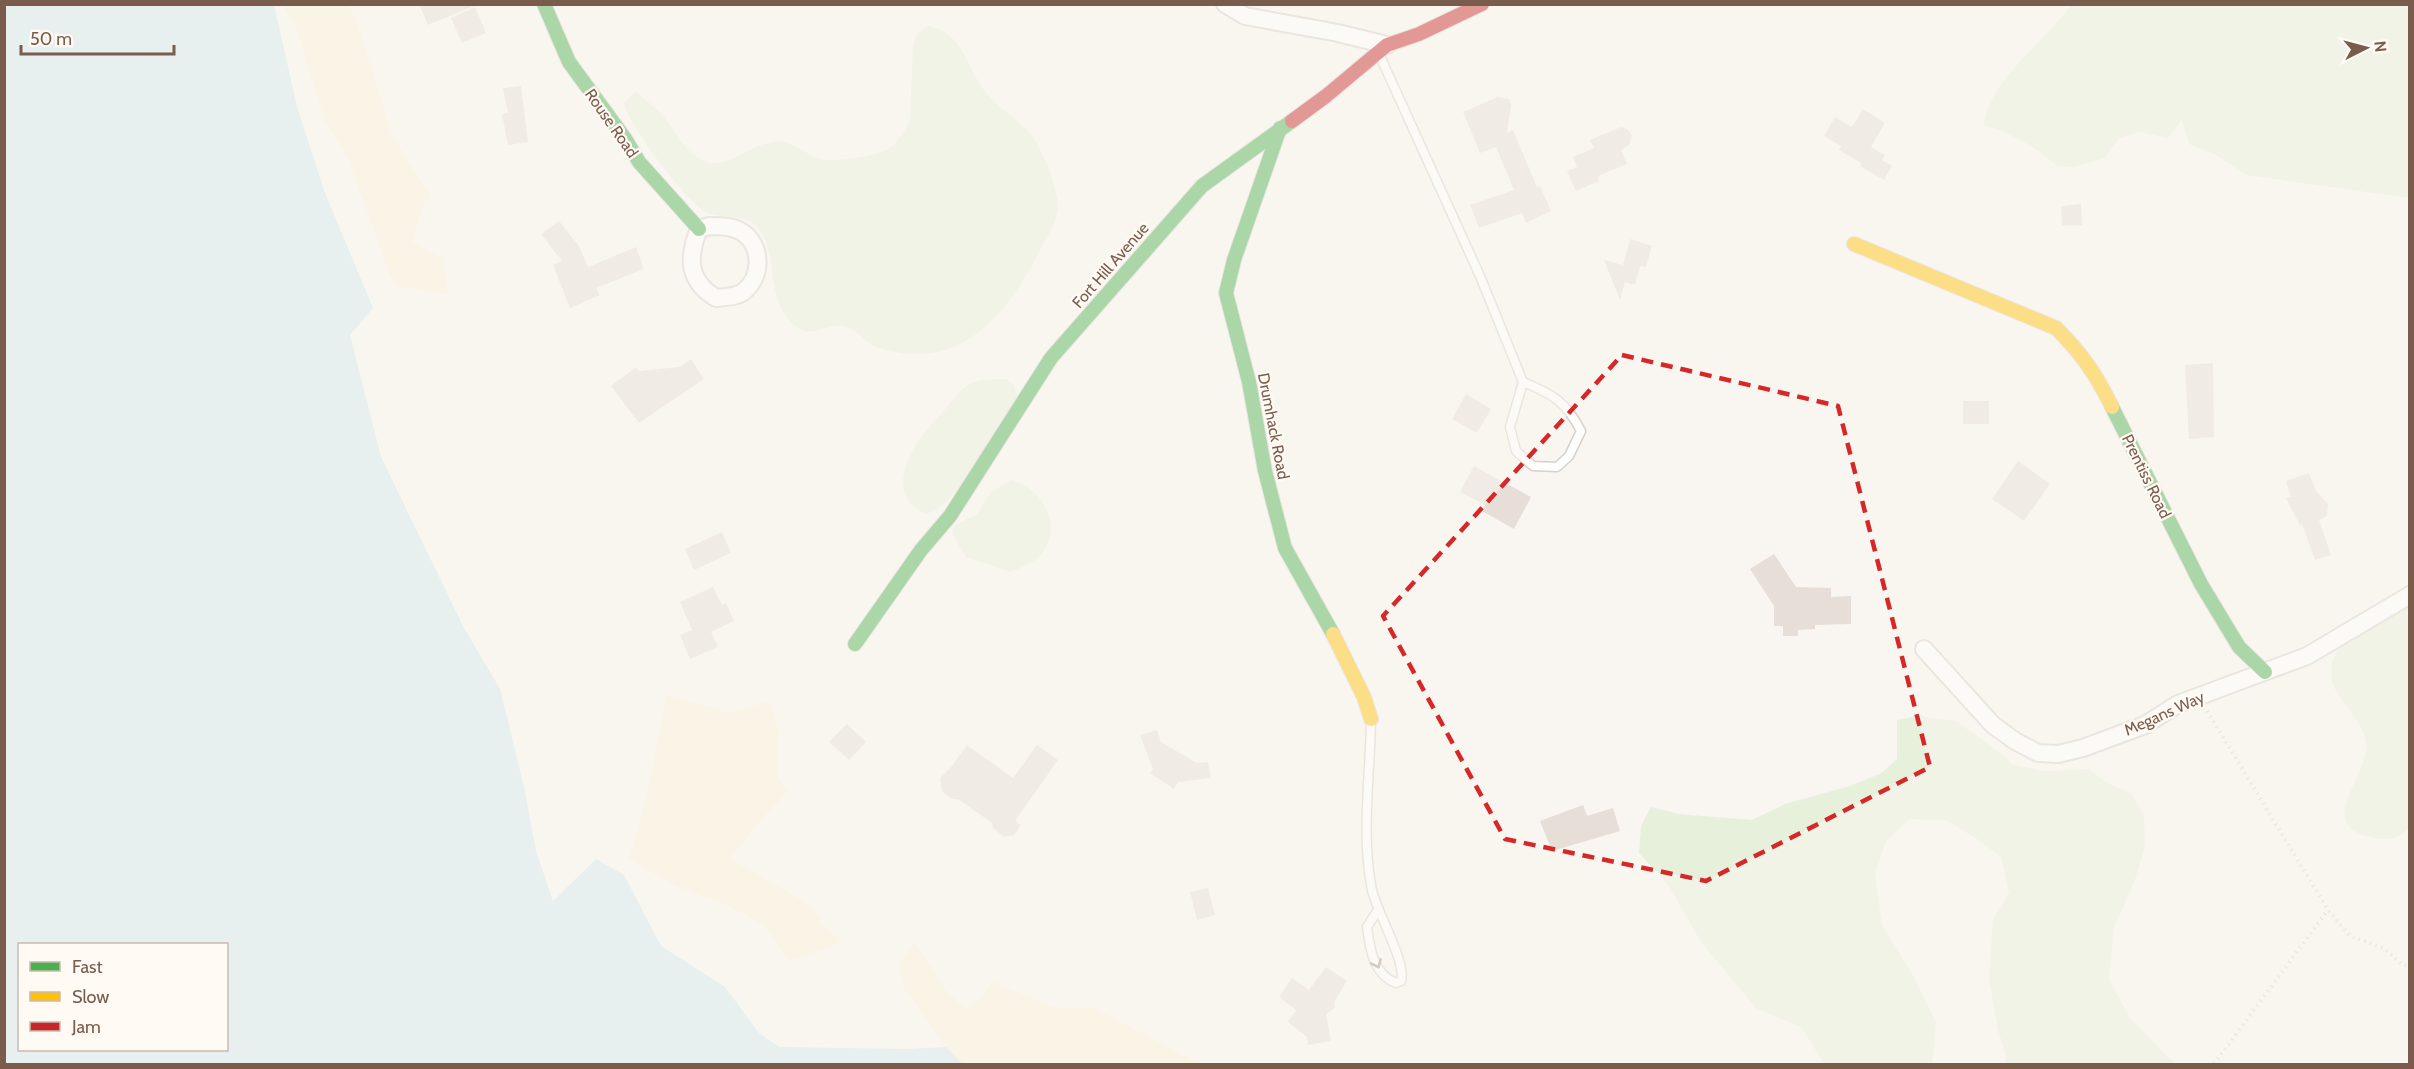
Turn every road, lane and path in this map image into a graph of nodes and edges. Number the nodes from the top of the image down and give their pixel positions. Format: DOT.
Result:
graph roads {
  1 [pos="544,4"];
  2 [pos="1225,4"];
  3 [pos="1482,4"];
  4 [pos="1382,49"];
  5 [pos="1280,128"];
  6 [pos="699,230"];
  7 [pos="1854,244"];
  8 [pos="1523,382"];
  9 [pos="2409,596"];
  10 [pos="855,644"];
  11 [pos="1924,650"];
  12 [pos="2265,672"];
  13 [pos="2198,697"];
  14 [pos="1371,719"];
  15 [pos="1378,910"];
  16 [pos="2328,910"];
  17 [pos="2409,966"];
  18 [pos="2214,1065"];
  1 -- 6 [label="street, Rouse Road"];
  2 -- 4 [label="street"];
  3 -- 4 [label="street, Fort Hill Avenue"];
  4 -- 5 [label="street, Fort Hill Avenue"];
  4 -- 8 [label="lane"];
  5 -- 10 [label="street, Fort Hill Avenue"];
  5 -- 14 [label="street, Drumhack Road"];
  6 -- 6 [label="street"];
  7 -- 12 [label="street, Prentiss Road"];
  8 -- 8 [label="lane"];
  9 -- 12 [label="street"];
  11 -- 13 [label="street, Megans Way"];
  12 -- 13 [label="street, Megans Way"];
  13 -- 16 [label="path"];
  14 -- 15 [label="lane"];
  15 -- 15 [label="lane, one-way"];
  16 -- 17 [label="path"];
  16 -- 18 [label="path"];
}
